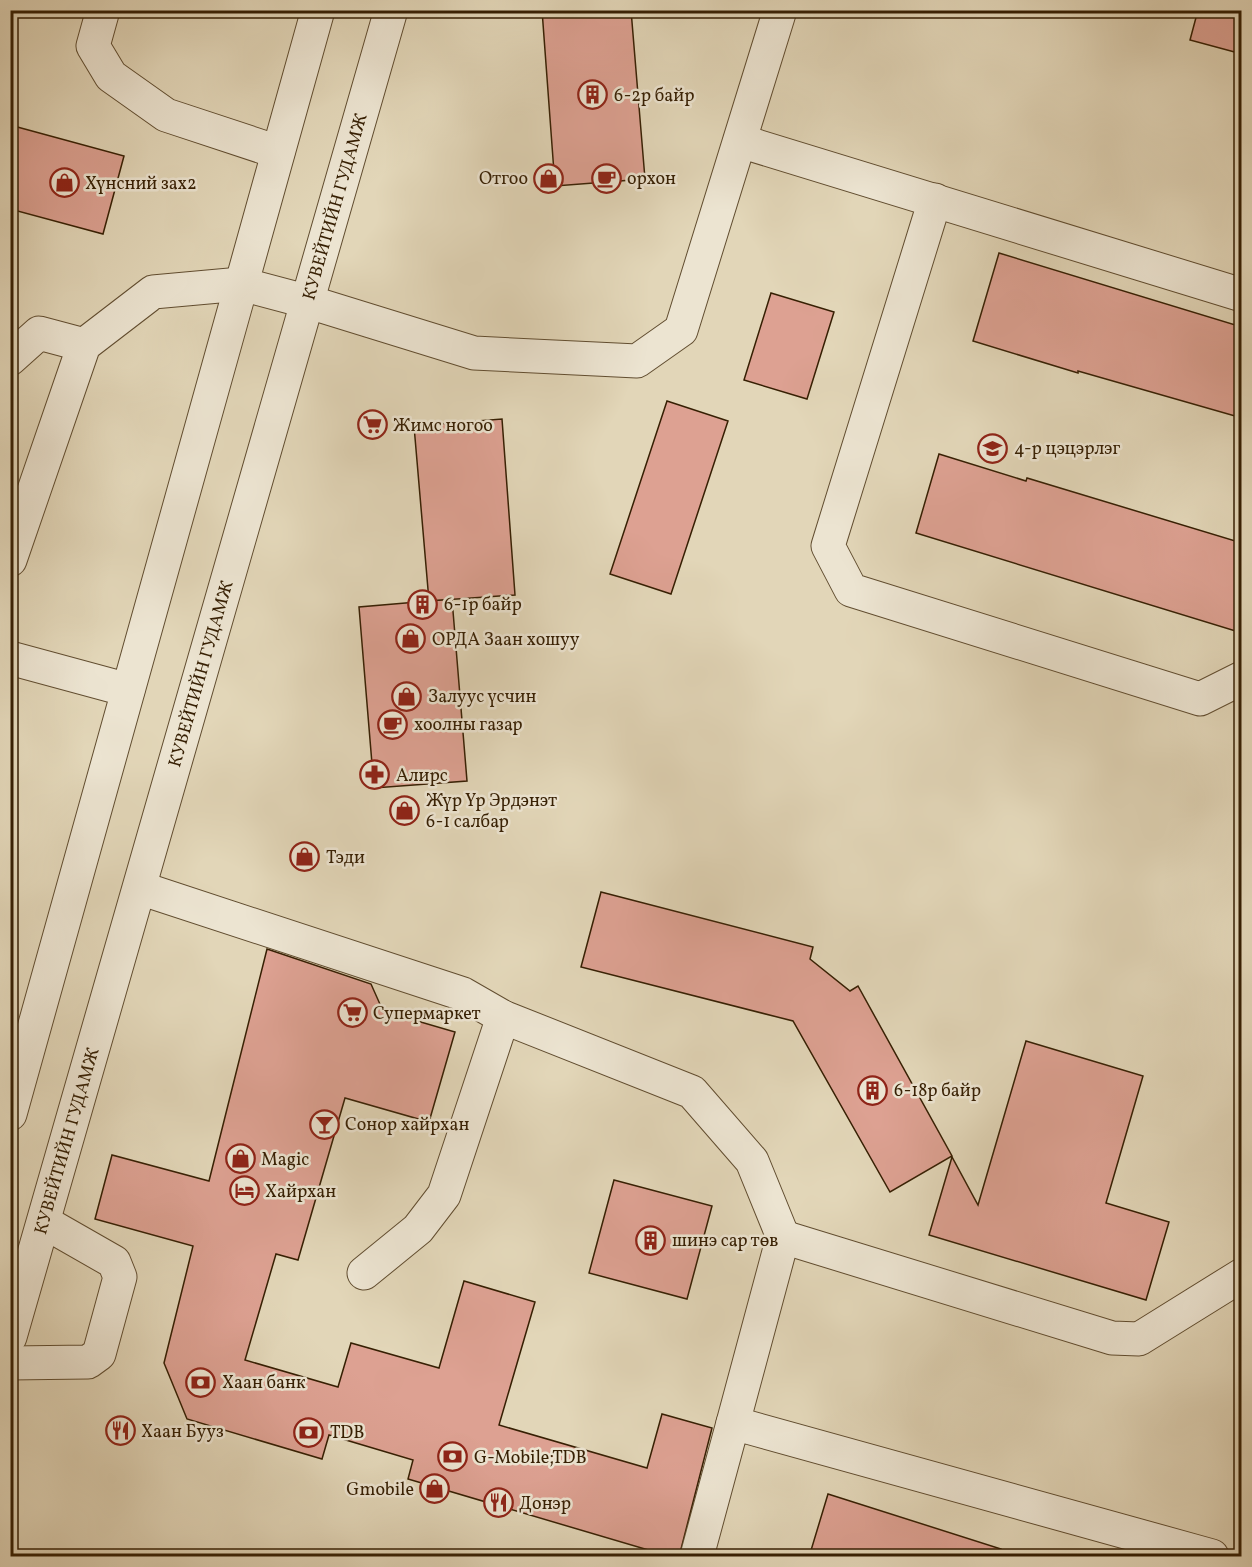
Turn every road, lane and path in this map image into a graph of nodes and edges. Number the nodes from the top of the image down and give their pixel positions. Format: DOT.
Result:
graph roads {
  1 [pos="103,10"];
  2 [pos="318,10"];
  3 [pos="391,10"];
  4 [pos="780,10"];
  5 [pos="740,141"];
  6 [pos="278,152"];
  7 [pos="935,200"];
  8 [pos="241,284"];
  9 [pos="1242,295"];
  10 [pos="309,302"];
  11 [pos="84,345"];
  12 [pos="10,359"];
  13 [pos="10,560"];
  14 [pos="10,658"];
  15 [pos="1242,678"];
  16 [pos="128,690"];
  17 [pos="140,888"];
  18 [pos="503,1017"];
  19 [pos="11,1109"];
  20 [pos="44,1222"];
  21 [pos="783,1237"];
  22 [pos="364,1273"];
  23 [pos="1242,1275"];
  24 [pos="10,1337"];
  25 [pos="10,1363"];
  26 [pos="733,1424"];
  27 [pos="697,1557"];
  28 [pos="1212,1557"];
  1 -- 6 [label="street"];
  2 -- 6 [label="street"];
  3 -- 10 [label="street, КУВЕЙТИЙН ГУДАМЖ"];
  4 -- 5 [label="street"];
  5 -- 7 [label="street"];
  5 -- 10 [label="street"];
  6 -- 8 [label="street"];
  7 -- 9 [label="street"];
  7 -- 15 [label="street"];
  8 -- 10 [label="street"];
  8 -- 11 [label="street"];
  8 -- 16 [label="street"];
  10 -- 17 [label="street, КУВЕЙТИЙН ГУДАМЖ"];
  11 -- 12 [label="street"];
  11 -- 13 [label="street"];
  14 -- 16 [label="street"];
  16 -- 19 [label="street"];
  17 -- 18 [label="street"];
  17 -- 20 [label="street, КУВЕЙТИЙН ГУДАМЖ"];
  18 -- 21 [label="street"];
  18 -- 22 [label="street"];
  20 -- 24 [label="street, КУВЕЙТИЙН ГУДАМЖ"];
  20 -- 25 [label="street"];
  21 -- 23 [label="street"];
  21 -- 26 [label="street"];
  26 -- 27 [label="street"];
  26 -- 28 [label="street"];
}
